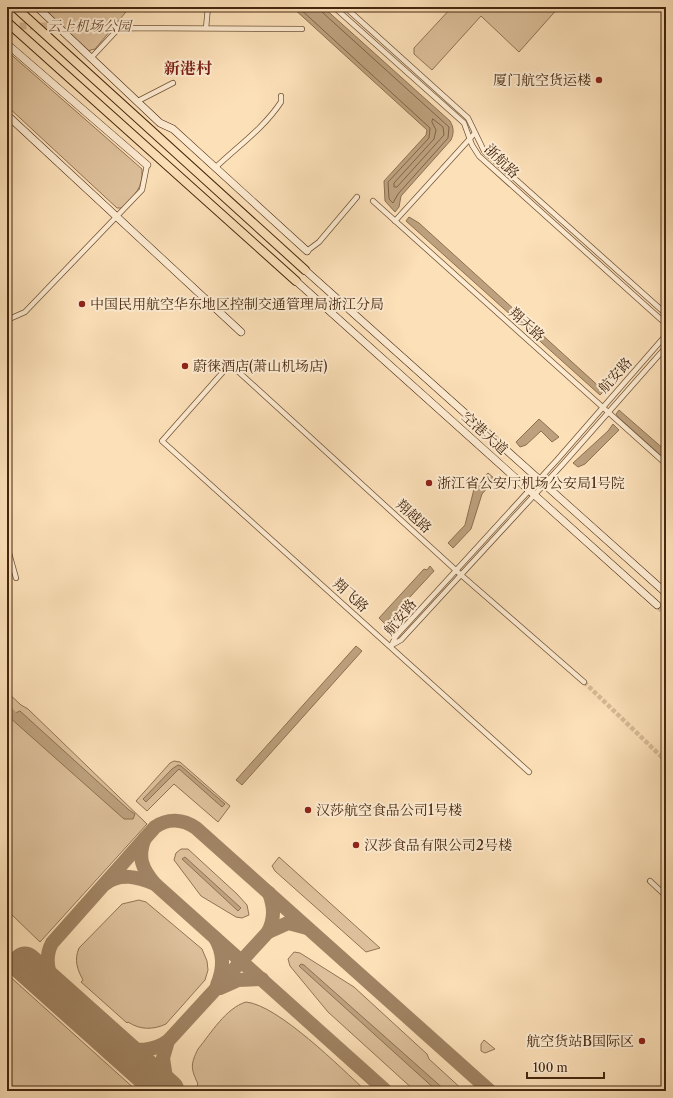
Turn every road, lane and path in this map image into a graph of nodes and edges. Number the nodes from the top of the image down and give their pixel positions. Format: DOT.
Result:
graph roads {
  1 [pos="15,7"];
  2 [pos="37,7"];
  3 [pos="208,7"];
  4 [pos="334,7"];
  5 [pos="345,7"];
  6 [pos="7,22"];
  7 [pos="47,26"];
  8 [pos="57,26"];
  9 [pos="206,28"];
  10 [pos="302,29"];
  11 [pos="7,44"];
  12 [pos="91,58"];
  13 [pos="173,83"];
  14 [pos="280,96"];
  15 [pos="138,101"];
  16 [pos="7,115"];
  17 [pos="475,133"];
  18 [pos="470,140"];
  19 [pos="147,165"];
  20 [pos="216,168"];
  21 [pos="357,197"];
  22 [pos="373,201"];
  23 [pos="117,217"];
  24 [pos="395,221"];
  25 [pos="307,251"];
  26 [pos="305,270"];
  27 [pos="296,282"];
  28 [pos="666,314"];
  29 [pos="7,320"];
  30 [pos="666,324"];
  31 [pos="241,332"];
  32 [pos="666,335"];
  33 [pos="666,347"];
  34 [pos="230,364"];
  35 [pos="602,407"];
  36 [pos="608,412"];
  37 [pos="666,464"];
  38 [pos="541,481"];
  39 [pos="531,492"];
  40 [pos="7,546"];
  41 [pos="456,570"];
  42 [pos="460,574"];
  43 [pos="16,578"];
  44 [pos="666,593"];
  45 [pos="657,605"];
  46 [pos="391,646"];
  47 [pos="584,682"];
  48 [pos="529,772"];
  49 [pos="650,881"];
  50 [pos="666,896"];
  1 -- 26 [label="highway"];
  2 -- 8 [label="main road"];
  3 -- 9 [label="street"];
  4 -- 18 [label="street, 浙航路"];
  5 -- 17 [label="street, 浙航路"];
  6 -- 27 [label="highway"];
  7 -- 8 [label="main road"];
  8 -- 12 [label="main road"];
  9 -- 10 [label="street"];
  9 -- 12 [label="street"];
  11 -- 19 [label="main road"];
  12 -- 15 [label="main road"];
  13 -- 15 [label="street"];
  14 -- 20 [label="street"];
  15 -- 20 [label="main road"];
  16 -- 23 [label="main road"];
  17 -- 18 [label="street"];
  17 -- 28 [label="street, 浙航路"];
  18 -- 24 [label="street"];
  18 -- 30 [label="street, 浙航路"];
  19 -- 23 [label="street"];
  20 -- 25 [label="main road"];
  21 -- 25 [label="street"];
  22 -- 24 [label="street, 翔天路"];
  23 -- 29 [label="street"];
  23 -- 31 [label="main road"];
  24 -- 35 [label="street, 翔天路"];
  26 -- 38 [label="main road, 空港大道"];
  27 -- 39 [label="main road, 空港大道"];
  32 -- 35 [label="street, 航安路"];
  33 -- 36 [label="street, 航安路"];
  34 -- 41 [label="street, 翔越路"];
  34 -- 46 [label="street, 翔飞路"];
  35 -- 36 [label="street, 翔天路"];
  35 -- 38 [label="street, 航安路"];
  36 -- 37 [label="street, 翔天路"];
  36 -- 38 [label="street, 航安路"];
  38 -- 39 [label="street, 航安路"];
  38 -- 44 [label="main road, 空港大道"];
  39 -- 41 [label="street, 航安路"];
  39 -- 42 [label="street, 航安路"];
  39 -- 45 [label="main road, 空港大道"];
  40 -- 43 [label="street"];
  41 -- 42 [label="street, 翔越路"];
  41 -- 46 [label="street, 航安路"];
  42 -- 46 [label="street, 航安路"];
  42 -- 47 [label="street, 翔越路"];
  46 -- 48 [label="street, 翔飞路"];
  49 -- 50 [label="street"];
}
